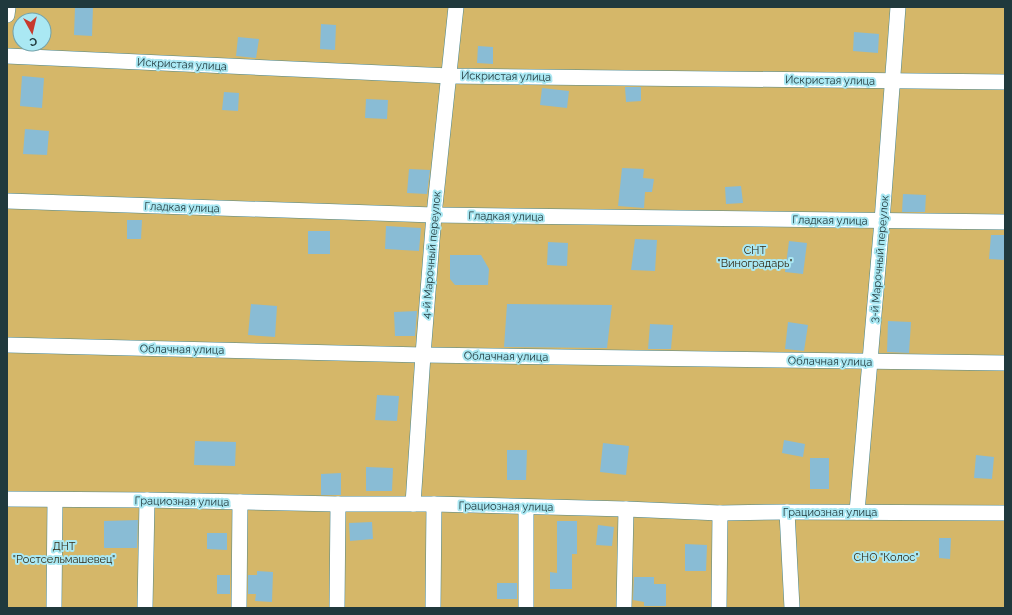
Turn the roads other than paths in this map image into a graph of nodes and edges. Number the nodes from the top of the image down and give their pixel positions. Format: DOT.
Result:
graph roads {
  1 [pos="8,7"];
  2 [pos="456,7"];
  3 [pos="898,7"];
  4 [pos="7,15"];
  5 [pos="7,56"];
  6 [pos="450,76"];
  7 [pos="893,80"];
  8 [pos="1005,82"];
  9 [pos="7,201"];
  10 [pos="434,215"];
  11 [pos="882,221"];
  12 [pos="1005,222"];
  13 [pos="7,345"];
  14 [pos="423,355"];
  15 [pos="870,361"];
  16 [pos="1005,363"];
  17 [pos="7,499"];
  18 [pos="55,500"];
  19 [pos="148,500"];
  20 [pos="240,502"];
  21 [pos="338,504"];
  22 [pos="413,504"];
  23 [pos="434,504"];
  24 [pos="526,507"];
  25 [pos="626,509"];
  26 [pos="788,512"];
  27 [pos="857,512"];
  28 [pos="720,513"];
  29 [pos="1005,513"];
  30 [pos="54,608"];
  31 [pos="146,608"];
  32 [pos="239,608"];
  33 [pos="337,608"];
  34 [pos="433,608"];
  35 [pos="526,608"];
  36 [pos="624,608"];
  37 [pos="719,608"];
  38 [pos="792,608"];
  1 -- 4 [label="street"];
  2 -- 6 [label="street, 4-й Марочный переулок"];
  3 -- 7 [label="street, 3-й Марочный переулок"];
  5 -- 6 [label="street, Искристая улица"];
  6 -- 7 [label="street, Искристая улица"];
  6 -- 10 [label="street, 4-й Марочный переулок"];
  7 -- 8 [label="street, Искристая улица"];
  7 -- 11 [label="street, 3-й Марочный переулок"];
  9 -- 10 [label="street, Гладкая улица"];
  10 -- 11 [label="street, Гладкая улица"];
  10 -- 14 [label="street, 4-й Марочный переулок"];
  11 -- 12 [label="street, Гладкая улица"];
  11 -- 15 [label="street, 3-й Марочный переулок"];
  13 -- 14 [label="street, Облачная улица"];
  14 -- 15 [label="street, Облачная улица"];
  14 -- 22 [label="street, 4-й Марочный переулок"];
  15 -- 16 [label="street, Облачная улица"];
  15 -- 27 [label="street, 3-й Марочный переулок"];
  17 -- 18 [label="street, Грациозная улица"];
  18 -- 19 [label="street, Грациозная улица"];
  18 -- 30 [label="street"];
  19 -- 20 [label="street, Грациозная улица"];
  19 -- 31 [label="street"];
  20 -- 21 [label="street, Грациозная улица"];
  20 -- 32 [label="street"];
  21 -- 22 [label="street, Грациозная улица"];
  21 -- 33 [label="street"];
  22 -- 23 [label="street, Грациозная улица"];
  23 -- 24 [label="street, Грациозная улица"];
  23 -- 34 [label="street"];
  24 -- 25 [label="street, Грациозная улица"];
  24 -- 35 [label="street"];
  25 -- 28 [label="street, Грациозная улица"];
  25 -- 36 [label="street"];
  26 -- 27 [label="street, Грациозная улица"];
  26 -- 28 [label="street, Грациозная улица"];
  26 -- 38 [label="street"];
  27 -- 29 [label="street, Грациозная улица"];
  28 -- 37 [label="street"];
}
